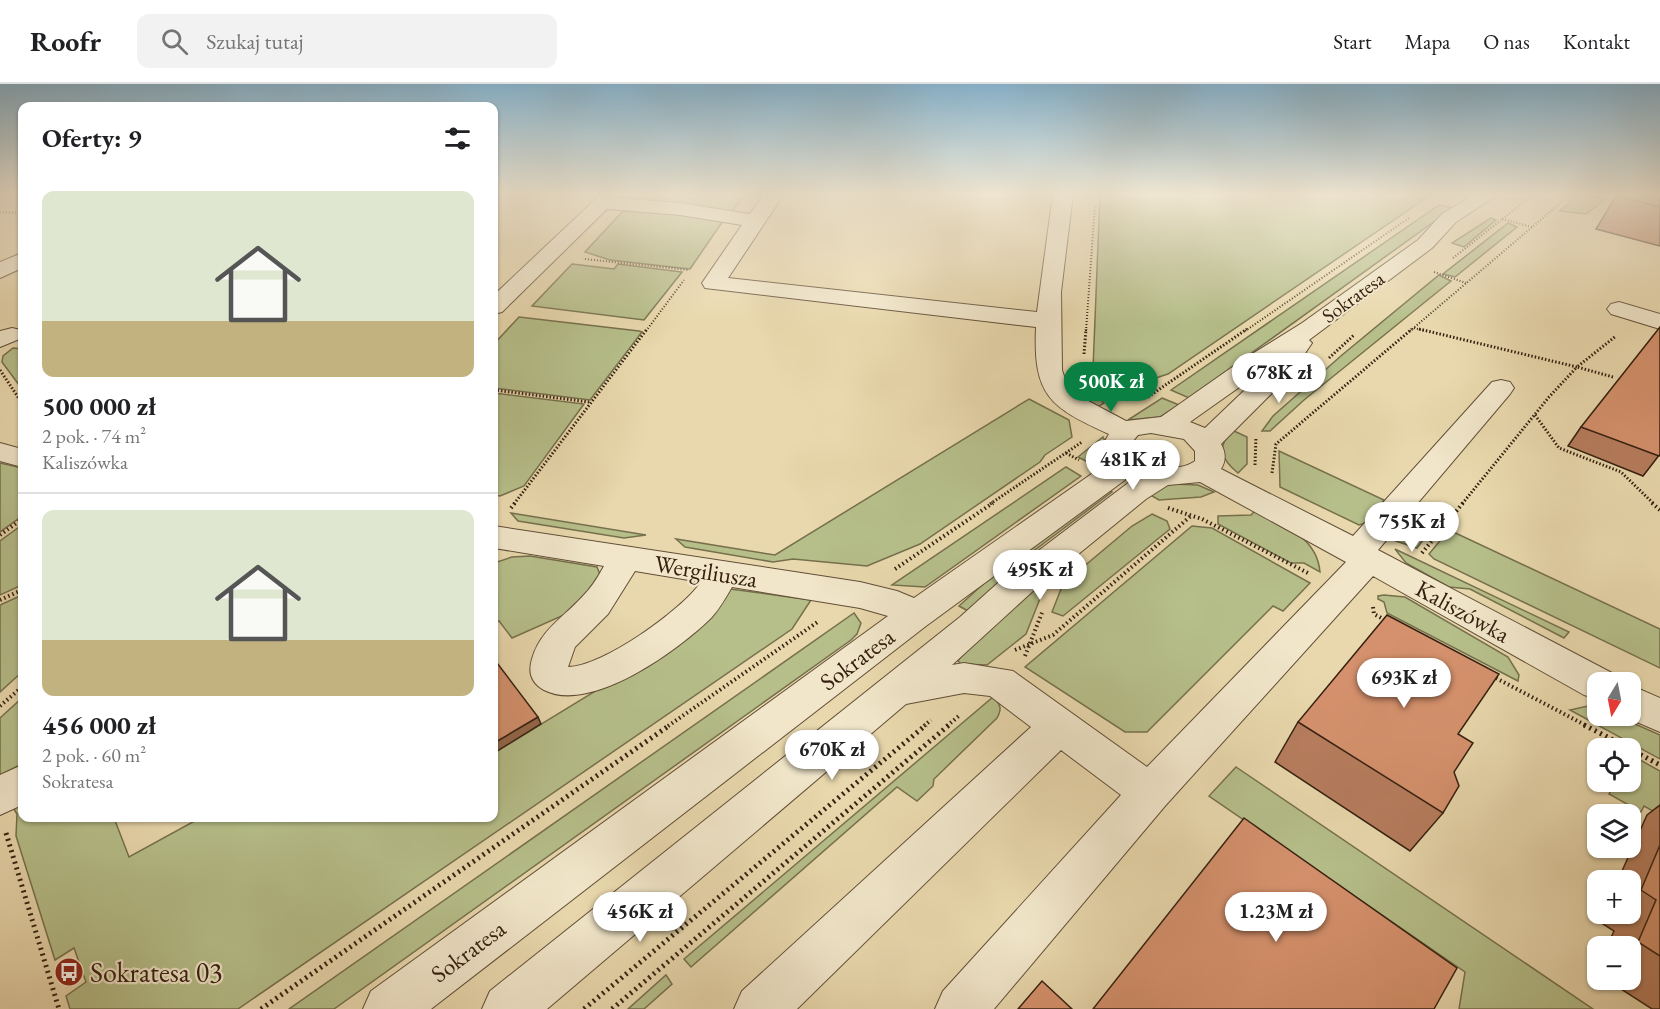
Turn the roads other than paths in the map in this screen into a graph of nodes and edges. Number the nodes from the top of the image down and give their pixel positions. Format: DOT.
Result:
graph roads {
  1 [pos="565,237"];
  2 [pos="744,237"];
  3 [pos="1058,237"];
  4 [pos="1431,237"];
  5 [pos="1443,237"];
  6 [pos="1425,244"];
  7 [pos="18,262"];
  8 [pos="0,271"];
  9 [pos="498,303"];
  10 [pos="1048,321"];
  11 [pos="1311,328"];
  12 [pos="1501,388"];
  13 [pos="1168,425"];
  14 [pos="1125,444"];
  15 [pos="0,452"];
  16 [pos="1203,457"];
  17 [pos="18,458"];
  18 [pos="1164,491"];
  19 [pos="499,527"];
  20 [pos="624,558"];
  21 [pos="1356,567"];
  22 [pos="722,573"];
  23 [pos="914,617"];
  24 [pos="1587,679"];
  25 [pos="896,691"];
  26 [pos="1641,706"];
  27 [pos="1660,716"];
  28 [pos="1058,727"];
  29 [pos="18,790"];
  30 [pos="1150,793"];
  31 [pos="2,812"];
  32 [pos="390,1009"];
  33 [pos="508,1009"];
  34 [pos="760,1009"];
  35 [pos="961,1009"];
  1 -- 9 [label="street"];
  2 -- 10 [label="street"];
  3 -- 10 [label="street"];
  4 -- 6 [label="street, Sokratesa"];
  5 -- 6 [label="street, Sokratesa"];
  6 -- 11 [label="street, Sokratesa"];
  7 -- 8 [label="street"];
  10 -- 14 [label="street"];
  11 -- 13 [label="street, Sokratesa"];
  11 -- 16 [label="street, Sokratesa"];
  12 -- 21 [label="street"];
  13 -- 14 [label="street"];
  13 -- 16 [label="street, Kaliszówka"];
  14 -- 18 [label="street"];
  14 -- 23 [label="street, Sokratesa"];
  15 -- 17 [label="street"];
  16 -- 18 [label="street, Sokratesa"];
  16 -- 21 [label="street, Kaliszówka"];
  18 -- 25 [label="street, Sokratesa"];
  19 -- 20 [label="street, Wergiliusza"];
  20 -- 22 [label="street, Wergiliusza"];
  20 -- 22 [label="street"];
  21 -- 24 [label="street, Kaliszówka"];
  21 -- 30 [label="street"];
  22 -- 23 [label="street, Wergiliusza"];
  23 -- 32 [label="street, Sokratesa"];
  25 -- 28 [label="street"];
  25 -- 33 [label="street, Sokratesa"];
  26 -- 27 [label="street"];
  28 -- 30 [label="street"];
  28 -- 34 [label="street"];
  29 -- 31 [label="street"];
  30 -- 35 [label="street"];
}
